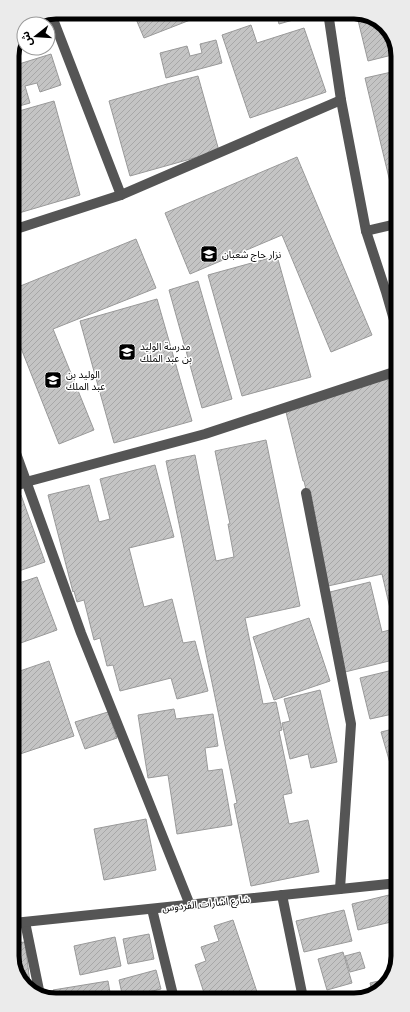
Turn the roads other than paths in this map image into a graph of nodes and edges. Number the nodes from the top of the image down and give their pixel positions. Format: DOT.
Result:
graph roads {
  1 [pos="53,19"];
  2 [pos="329,19"];
  3 [pos="342,100"];
  4 [pos="121,195"];
  5 [pos="391,225"];
  6 [pos="19,228"];
  7 [pos="366,231"];
  8 [pos="391,310"];
  9 [pos="391,372"];
  10 [pos="19,462"];
  11 [pos="26,482"];
  12 [pos="19,485"];
  13 [pos="306,493"];
  14 [pos="391,884"];
  15 [pos="340,889"];
  16 [pos="282,895"];
  17 [pos="190,905"];
  18 [pos="152,909"];
  19 [pos="25,922"];
  20 [pos="19,923"];
  21 [pos="39,988"];
  22 [pos="173,993"];
  23 [pos="302,993"];
  1 -- 4 [label="street"];
  2 -- 3 [label="street"];
  3 -- 4 [label="street"];
  3 -- 7 [label="street"];
  4 -- 6 [label="street"];
  5 -- 7 [label="street"];
  7 -- 8 [label="street"];
  9 -- 11 [label="street"];
  10 -- 11 [label="street"];
  11 -- 12 [label="street"];
  11 -- 17 [label="street"];
  13 -- 15 [label="street"];
  14 -- 15 [label="street, شارع اشارات الفردوس"];
  15 -- 16 [label="street, شارع اشارات الفردوس"];
  16 -- 17 [label="street, شارع اشارات الفردوس"];
  16 -- 23 [label="street"];
  17 -- 18 [label="street, شارع اشارات الفردوس"];
  18 -- 19 [label="street, شارع اشارات الفردوس"];
  18 -- 22 [label="street"];
  19 -- 20 [label="street, شارع اشارات الفردوس"];
  19 -- 21 [label="street"];
}
